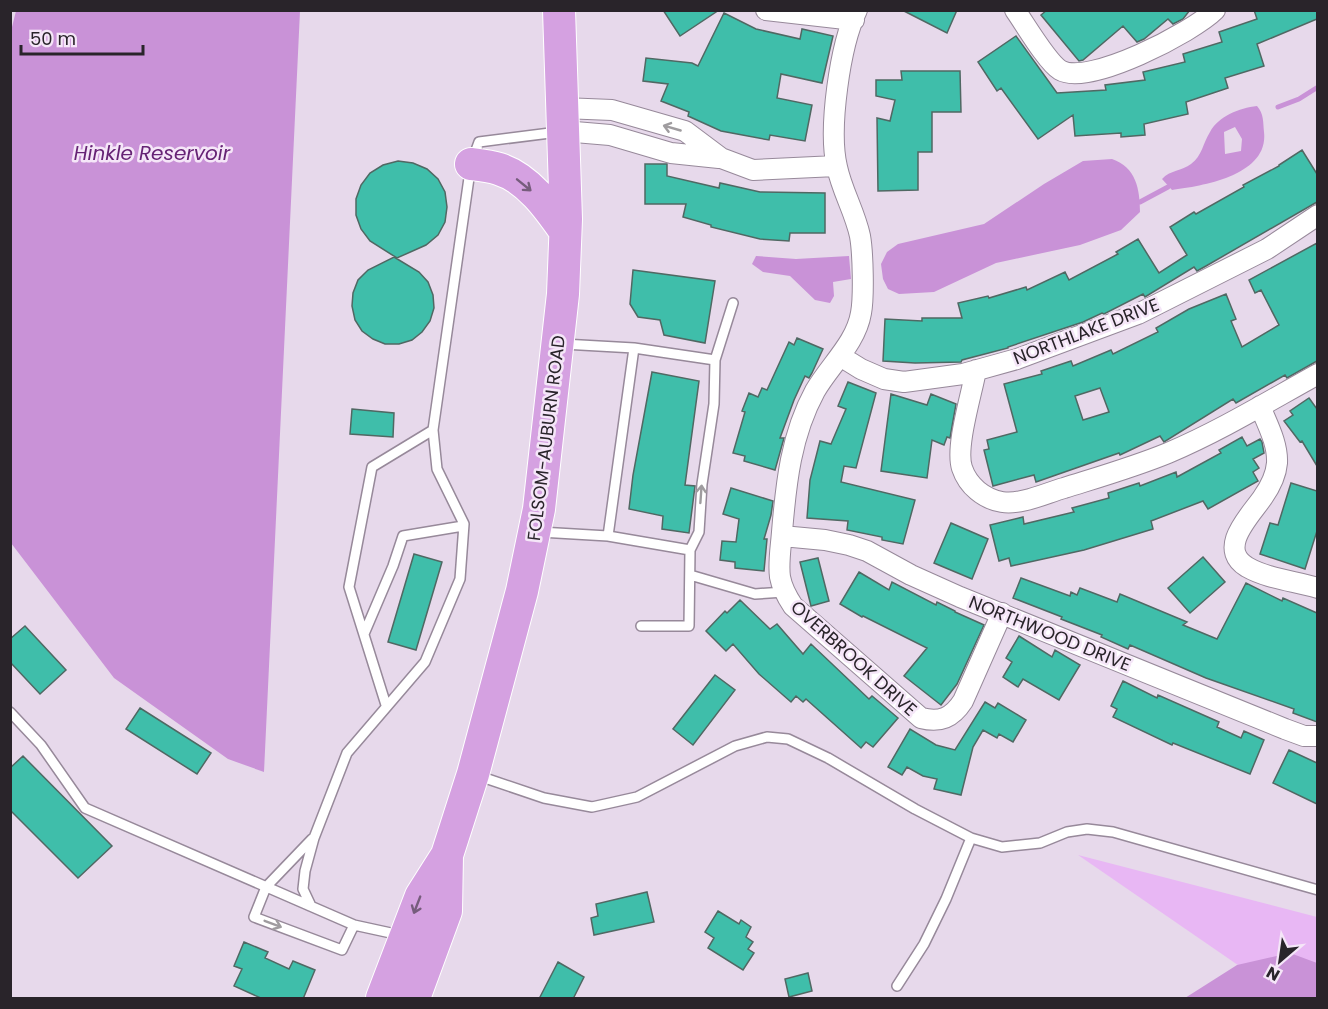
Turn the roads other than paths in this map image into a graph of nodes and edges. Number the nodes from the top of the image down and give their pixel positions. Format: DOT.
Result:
graph roads {
  1 [pos="559,10"];
  2 [pos="766,10"];
  3 [pos="1015,10"];
  4 [pos="1215,10"];
  5 [pos="855,15"];
  6 [pos="563,120"];
  7 [pos="471,164"];
  8 [pos="836,166"];
  9 [pos="1317,215"];
  10 [pos="565,231"];
  11 [pos="733,303"];
  12 [pos="558,344"];
  13 [pos="634,348"];
  14 [pos="840,356"];
  15 [pos="715,360"];
  16 [pos="976,370"];
  17 [pos="1317,374"];
  18 [pos="1260,406"];
  19 [pos="433,430"];
  20 [pos="464,526"];
  21 [pos="535,532"];
  22 [pos="608,536"];
  23 [pos="782,536"];
  24 [pos="690,550"];
  25 [pos="690,575"];
  26 [pos="1317,588"];
  27 [pos="784,592"];
  28 [pos="1002,613"];
  29 [pos="641,626"];
  30 [pos="364,634"];
  31 [pos="386,705"];
  32 [pos="10,712"];
  33 [pos="1317,736"];
  34 [pos="473,774"];
  35 [pos="314,838"];
  36 [pos="971,838"];
  37 [pos="447,855"];
  38 [pos="266,887"];
  39 [pos="1317,890"];
  40 [pos="311,906"];
  41 [pos="354,925"];
  42 [pos="405,936"];
  43 [pos="897,986"];
  44 [pos="382,999"];
  45 [pos="414,999"];
  1 -- 6 [label="main road, FOLSOM-AUBURN ROAD"];
  2 -- 5 [label="street"];
  3 -- 4 [label="street"];
  5 -- 8 [label="street, OVERBROOK DRIVE"];
  6 -- 7 [label="lane"];
  6 -- 8 [label="street"];
  6 -- 10 [label="main road, FOLSOM-AUBURN ROAD"];
  7 -- 10 [label="main road, one-way"];
  7 -- 19 [label="lane"];
  8 -- 14 [label="street, OVERBROOK DRIVE"];
  9 -- 16 [label="street, NORTHLAKE DRIVE"];
  10 -- 12 [label="main road, FOLSOM-AUBURN ROAD"];
  11 -- 15 [label="lane"];
  12 -- 13 [label="lane"];
  12 -- 21 [label="main road, FOLSOM-AUBURN ROAD"];
  13 -- 15 [label="lane"];
  13 -- 22 [label="lane"];
  14 -- 16 [label="street, NORTHLAKE DRIVE"];
  14 -- 23 [label="street, OVERBROOK DRIVE"];
  24 -- 15 [label="lane, one-way"];
  16 -- 18 [label="street"];
  17 -- 18 [label="street"];
  18 -- 26 [label="street"];
  19 -- 20 [label="lane"];
  19 -- 30 [label="lane"];
  20 -- 30 [label="lane"];
  20 -- 31 [label="lane"];
  21 -- 22 [label="lane"];
  21 -- 34 [label="main road, FOLSOM-AUBURN ROAD"];
  22 -- 24 [label="lane"];
  23 -- 27 [label="street, OVERBROOK DRIVE"];
  23 -- 28 [label="street, NORTHWOOD DRIVE"];
  24 -- 25 [label="lane"];
  25 -- 27 [label="lane"];
  25 -- 29 [label="lane"];
  27 -- 28 [label="street, OVERBROOK DRIVE"];
  28 -- 33 [label="street, NORTHWOOD DRIVE"];
  30 -- 31 [label="lane"];
  31 -- 35 [label="lane"];
  32 -- 38 [label="lane"];
  34 -- 36 [label="lane"];
  34 -- 37 [label="main road, FOLSOM-AUBURN ROAD"];
  35 -- 38 [label="lane"];
  35 -- 40 [label="lane"];
  36 -- 39 [label="lane"];
  36 -- 43 [label="lane"];
  37 -- 42 [label="main road, one-way"];
  37 -- 45 [label="main road"];
  38 -- 40 [label="lane"];
  38 -- 41 [label="lane, one-way"];
  40 -- 41 [label="lane"];
  41 -- 42 [label="lane"];
  42 -- 44 [label="main road"];
}
